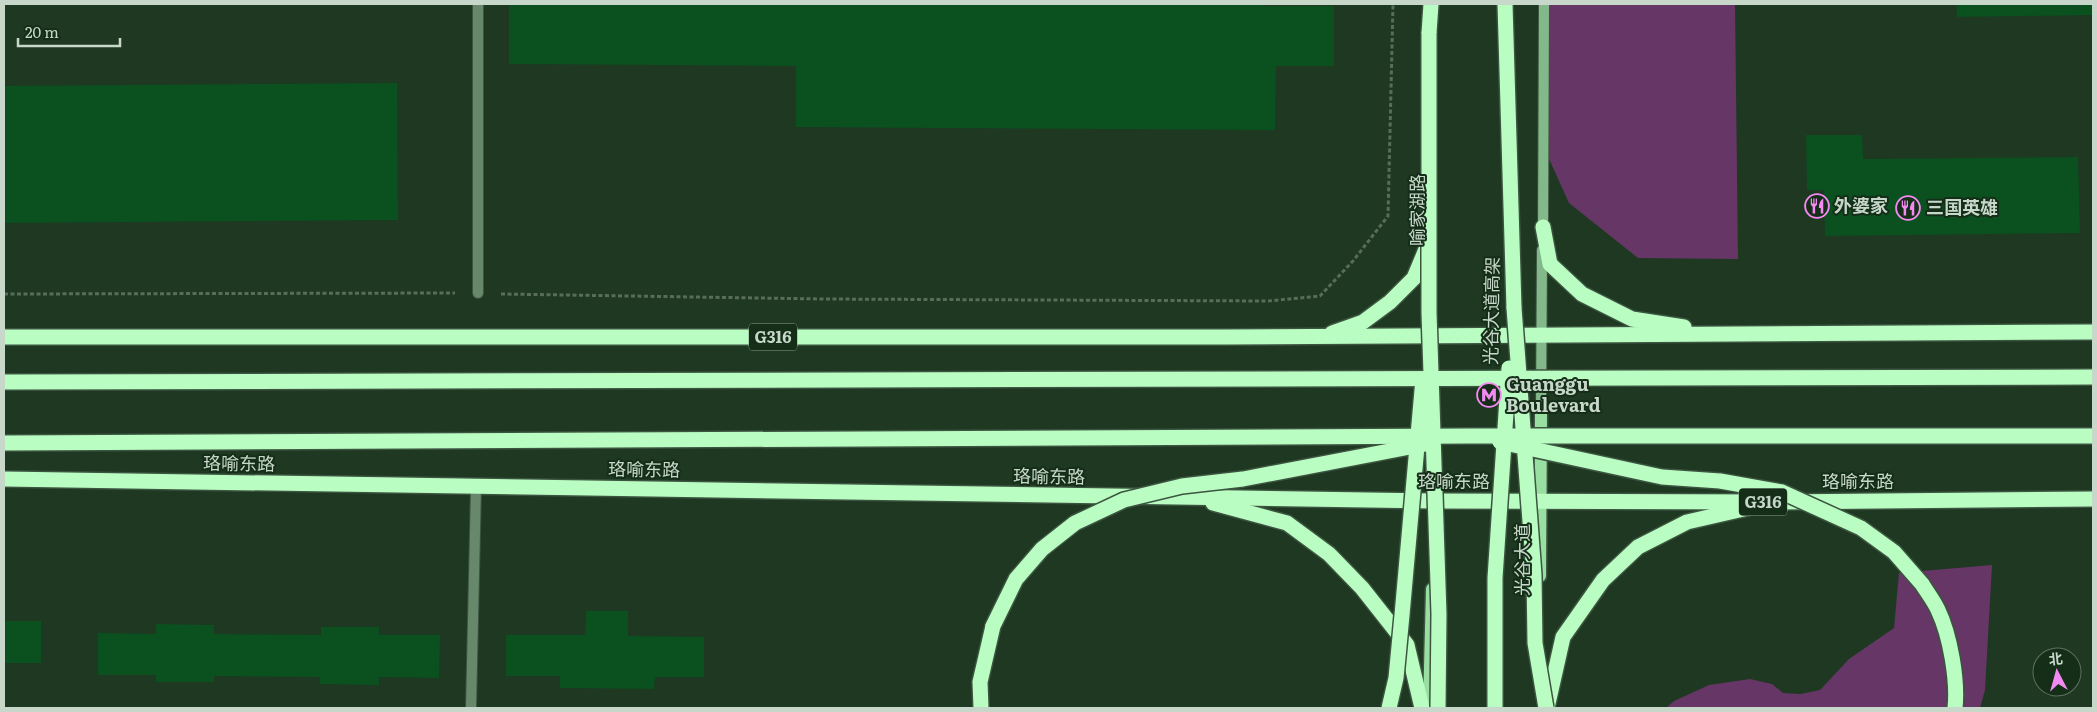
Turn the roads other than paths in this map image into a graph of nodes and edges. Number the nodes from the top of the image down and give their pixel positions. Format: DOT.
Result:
graph roads {
  1 [pos="478,4"];
  2 [pos="1430,4"];
  3 [pos="1435,4"];
  4 [pos="1506,4"];
  5 [pos="1544,4"];
  6 [pos="1543,227"];
  7 [pos="1434,229"];
  8 [pos="478,293"];
  9 [pos="1514,308"];
  10 [pos="1429,313"];
  11 [pos="2093,332"];
  12 [pos="1725,334"];
  13 [pos="4,336"];
  14 [pos="1434,336"];
  15 [pos="1542,336"];
  16 [pos="1322,337"];
  17 [pos="2093,377"];
  18 [pos="4,382"];
  19 [pos="1541,412"];
  20 [pos="1433,417"];
  21 [pos="1470,436"];
  22 [pos="2093,436"];
  23 [pos="4,443"];
  24 [pos="4,480"];
  25 [pos="476,486"];
  26 [pos="1193,498"];
  27 [pos="2093,499"];
  28 [pos="1433,501"];
  29 [pos="1541,501"];
  30 [pos="1775,502"];
  31 [pos="471,708"];
  32 [pos="982,708"];
  33 [pos="1390,708"];
  34 [pos="1422,708"];
  35 [pos="1430,708"];
  36 [pos="1438,708"];
  37 [pos="1495,708"];
  38 [pos="1540,708"];
  39 [pos="1547,708"];
  40 [pos="1955,708"];
  1 -- 8 [label="street"];
  2 -- 10 [label="highway, bridge"];
  3 -- 7 [label="main road, 喻家湖路"];
  4 -- 9 [label="highway, 光谷大道高架"];
  5 -- 6 [label="main road"];
  6 -- 12 [label="highway"];
  6 -- 15 [label="main road"];
  7 -- 14 [label="main road, 喻家湖路"];
  7 -- 16 [label="highway"];
  9 -- 37 [label="highway, 光谷大道高架, bridge"];
  9 -- 39 [label="highway, bridge"];
  10 -- 33 [label="highway, bridge"];
  10 -- 36 [label="highway, bridge"];
  11 -- 12 [label="highway, G316"];
  12 -- 15 [label="highway, G316"];
  13 -- 16 [label="highway, G316"];
  14 -- 15 [label="highway, G316"];
  14 -- 16 [label="highway, G316"];
  14 -- 20 [label="main road, 喻家湖路"];
  15 -- 19 [label="main road"];
  17 -- 18 [label="highway, bridge"];
  19 -- 29 [label="main road, 光谷大道"];
  20 -- 28 [label="main road"];
  21 -- 22 [label="highway, bridge"];
  21 -- 23 [label="highway, bridge"];
  21 -- 32 [label="highway, bridge"];
  21 -- 40 [label="highway, bridge"];
  24 -- 25 [label="highway, 珞喻东路 / G316"];
  25 -- 26 [label="highway, 珞喻东路 / G316"];
  25 -- 31 [label="street"];
  26 -- 28 [label="highway, 珞喻东路 / G316"];
  26 -- 34 [label="highway"];
  27 -- 30 [label="highway, 珞喻东路 / G316"];
  28 -- 29 [label="highway, 珞喻东路 / G316"];
  28 -- 35 [label="main road"];
  29 -- 30 [label="highway, 珞喻东路 / G316"];
  29 -- 38 [label="main road, 光谷大道"];
  30 -- 39 [label="highway"];
}
